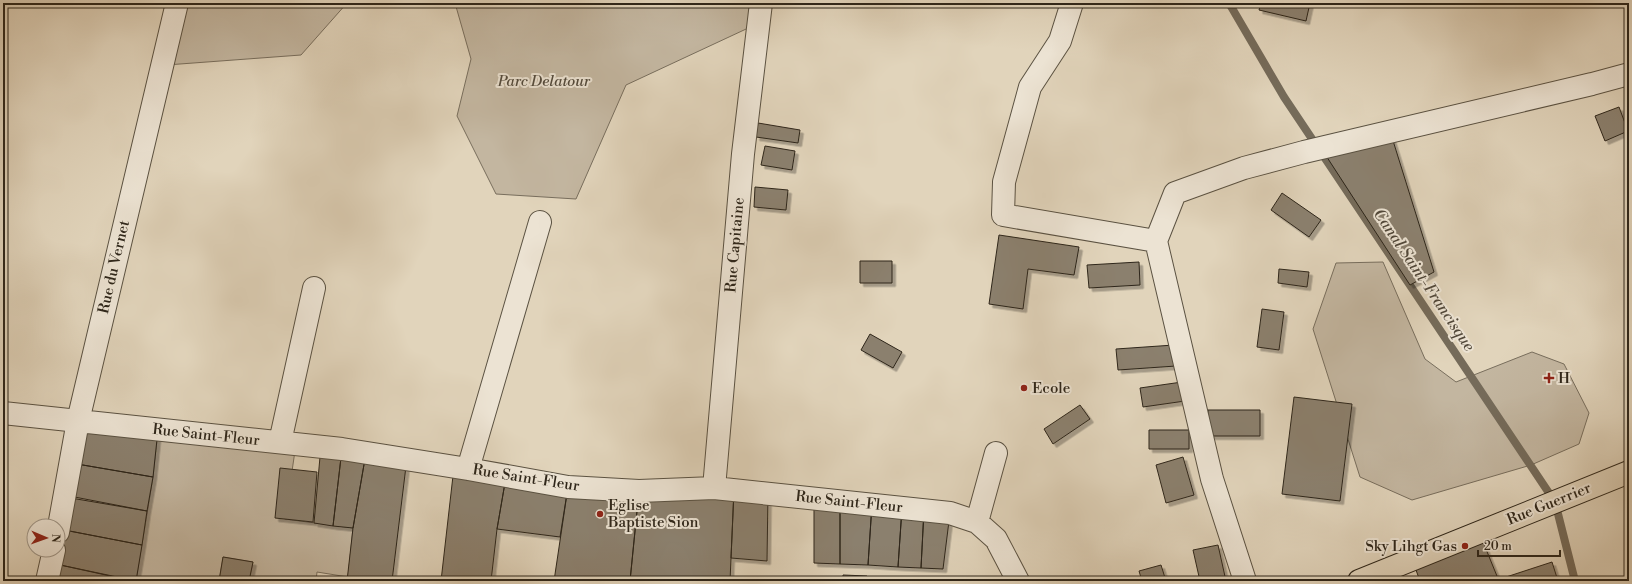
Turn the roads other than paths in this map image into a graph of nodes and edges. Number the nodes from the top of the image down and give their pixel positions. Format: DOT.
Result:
graph roads {
  1 [pos="177,3"];
  2 [pos="762,3"];
  3 [pos="1072,3"];
  4 [pos="1629,74"];
  5 [pos="540,222"];
  6 [pos="1156,241"];
  7 [pos="314,288"];
  8 [pos="3,413"];
  9 [pos="78,421"];
  10 [pos="280,442"];
  11 [pos="996,453"];
  12 [pos="468,469"];
  13 [pos="1629,472"];
  14 [pos="714,488"];
  15 [pos="61,518"];
  16 [pos="977,522"];
  17 [pos="52,558"];
  18 [pos="47,581"];
  19 [pos="1018,581"];
  20 [pos="1245,581"];
  21 [pos="1359,581"];
  1 -- 9 [label="street, Rue du Vernet"];
  2 -- 14 [label="street, Rue Capitaine"];
  3 -- 6 [label="street"];
  4 -- 6 [label="street"];
  5 -- 12 [label="street"];
  6 -- 20 [label="street"];
  7 -- 10 [label="street"];
  8 -- 9 [label="street, Rue Saint-Fleur"];
  9 -- 10 [label="street, Rue Saint-Fleur"];
  9 -- 15 [label="street, Rue du Vernet"];
  10 -- 12 [label="street, Rue Saint-Fleur"];
  11 -- 16 [label="street"];
  12 -- 14 [label="street, Rue Saint-Fleur"];
  13 -- 21 [label="main road, Rue Guerrier"];
  14 -- 16 [label="street, Rue Saint-Fleur"];
  16 -- 19 [label="street, Rue Saint-Fleur"];
  17 -- 18 [label="street"];
}
